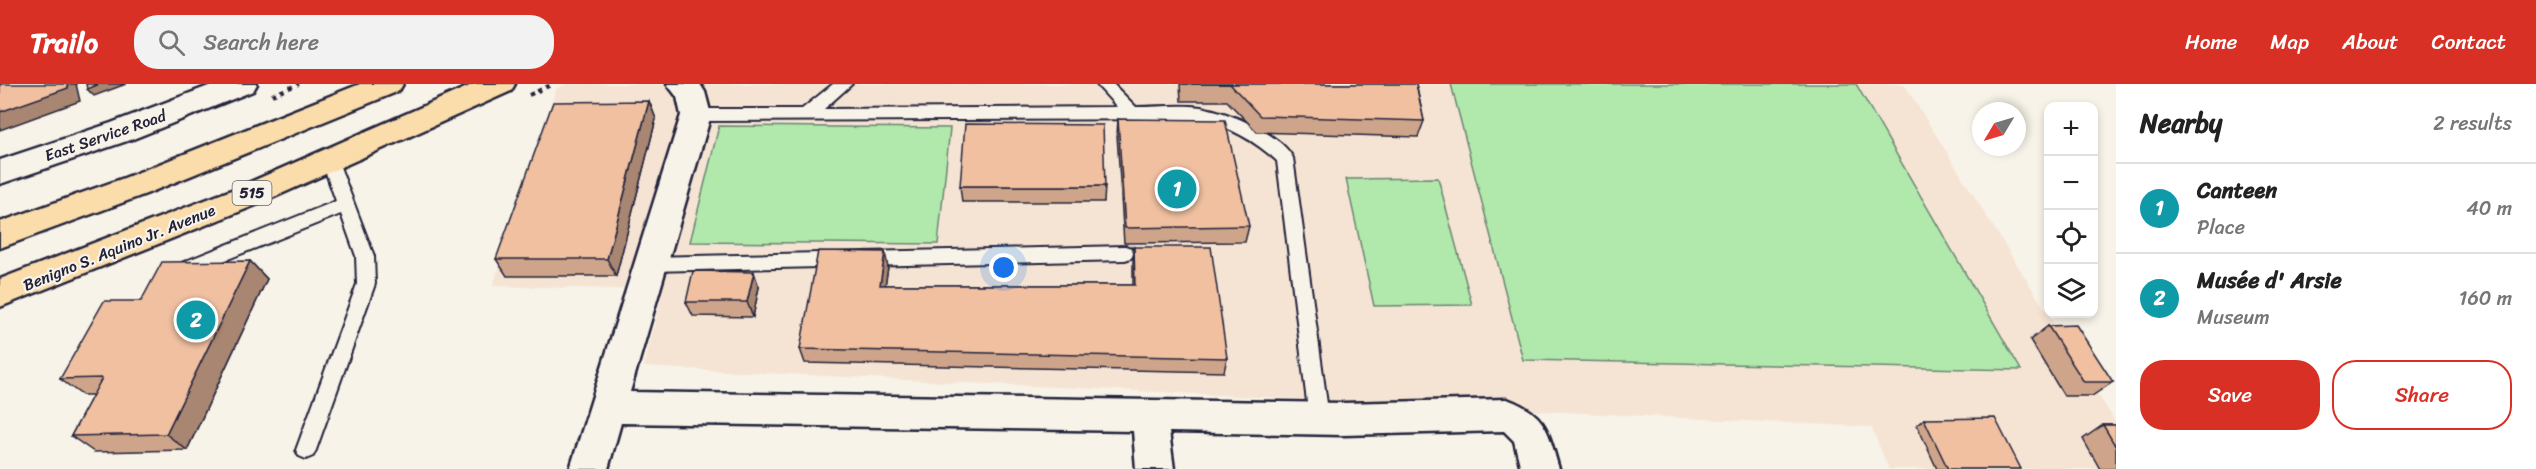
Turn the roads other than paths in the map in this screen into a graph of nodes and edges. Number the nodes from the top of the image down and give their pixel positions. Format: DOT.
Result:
graph roads {
  1 [pos="243,84"];
  2 [pos="389,84"];
  3 [pos="501,84"];
  4 [pos="681,84"];
  5 [pos="844,84"];
  6 [pos="1104,84"];
  7 [pos="359,97"];
  8 [pos="808,113"];
  9 [pos="1132,113"];
  10 [pos="696,115"];
  11 [pos="379,138"];
  12 [pos="329,159"];
  13 [pos="0,172"];
  14 [pos="345,205"];
  15 [pos="0,235"];
  16 [pos="1125,253"];
  17 [pos="650,264"];
  18 [pos="165,279"];
  19 [pos="0,293"];
  20 [pos="607,407"];
  21 [pos="1149,416"];
  22 [pos="1320,418"];
  23 [pos="306,450"];
  24 [pos="589,469"];
  25 [pos="1155,469"];
  26 [pos="1540,469"];
  1 -- 13 [label="street, East Service Road"];
  2 -- 7 [label="highway"];
  3 -- 11 [label="highway, Benigno S. Aquino Jr. Avenue / 515"];
  4 -- 10 [label="street"];
  5 -- 8 [label="lane"];
  6 -- 9 [label="lane"];
  7 -- 11 [label="highway"];
  7 -- 15 [label="highway"];
  8 -- 9 [label="lane"];
  8 -- 10 [label="lane"];
  9 -- 22 [label="lane"];
  10 -- 17 [label="street"];
  11 -- 12 [label="highway, Benigno S. Aquino Jr. Avenue / 515"];
  12 -- 14 [label="lane"];
  12 -- 19 [label="highway, Benigno S. Aquino Jr. Avenue / 515"];
  14 -- 18 [label="lane"];
  14 -- 23 [label="lane"];
  16 -- 17 [label="lane"];
  17 -- 20 [label="street"];
  20 -- 21 [label="street"];
  20 -- 24 [label="street"];
  21 -- 22 [label="street"];
  21 -- 25 [label="street"];
  22 -- 26 [label="street"];
}
